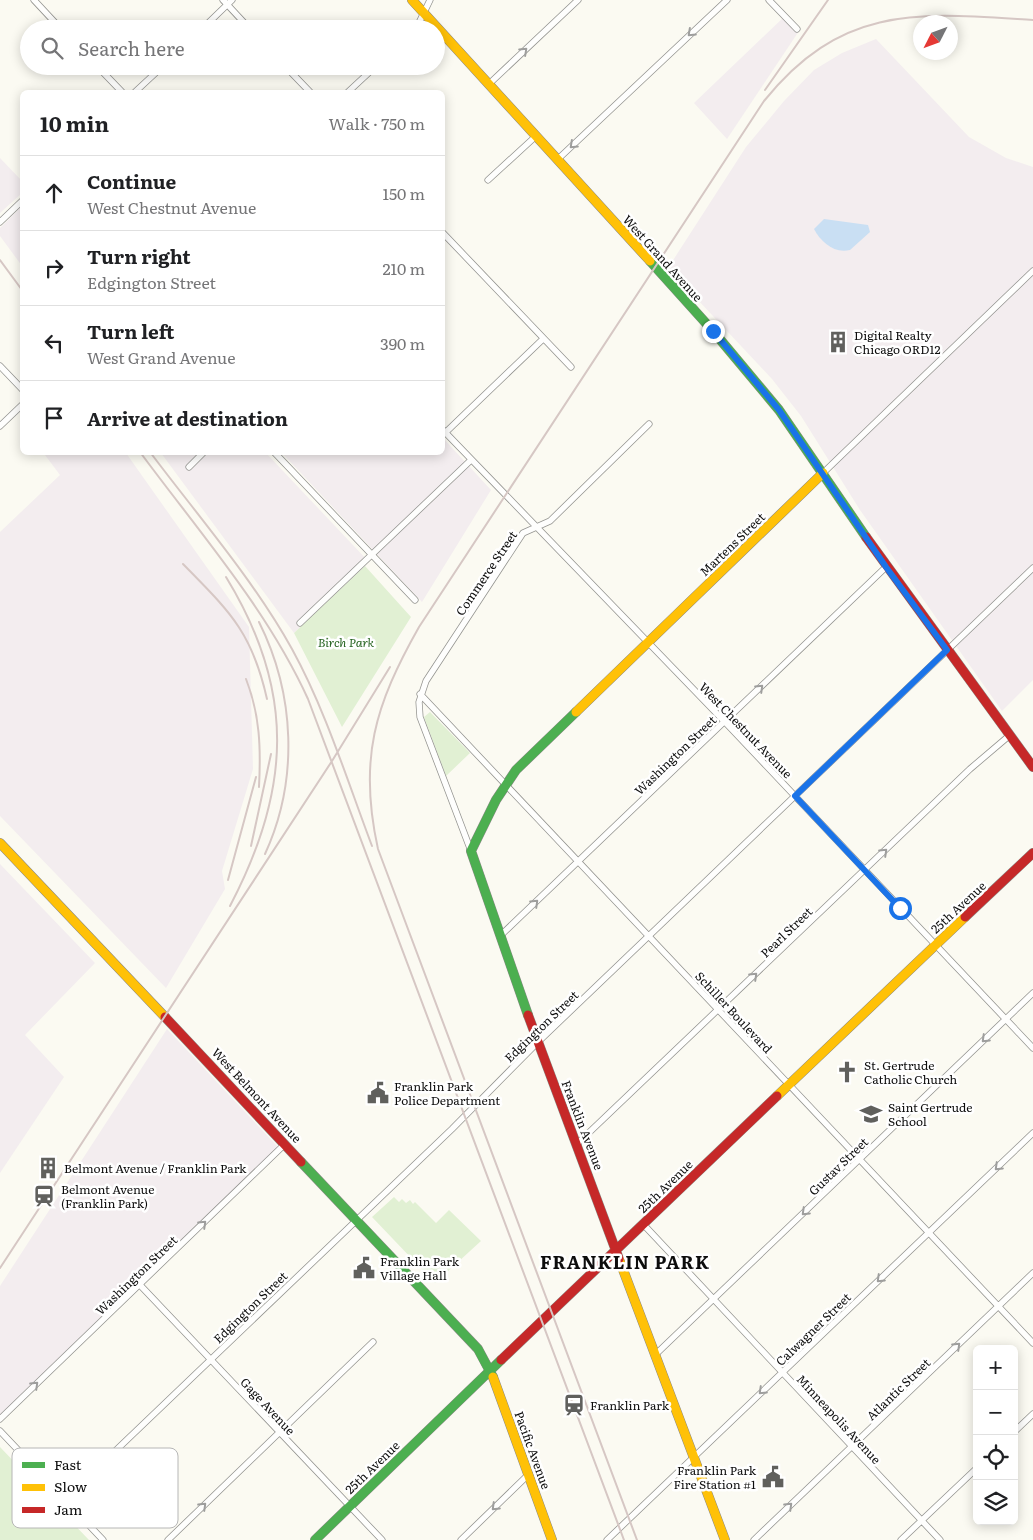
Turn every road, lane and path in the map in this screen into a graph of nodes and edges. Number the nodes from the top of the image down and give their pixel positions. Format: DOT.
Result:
graph roads {
  1 [pos="34,0"];
  2 [pos="412,0"];
  3 [pos="430,0"];
  4 [pos="578,0"];
  5 [pos="727,0"];
  6 [pos="769,0"];
  7 [pos="227,1"];
  8 [pos="424,13"];
  9 [pos="53,20"];
  10 [pos="210,20"];
  11 [pos="243,20"];
  12 [pos="420,20"];
  13 [pos="430,20"];
  14 [pos="797,29"];
  15 [pos="445,36"];
  16 [pos="106,75"];
  17 [pos="153,75"];
  18 [pos="294,75"];
  19 [pos="366,75"];
  20 [pos="488,84"];
  21 [pos="120,90"];
  22 [pos="137,90"];
  23 [pos="308,90"];
  24 [pos="350,90"];
  25 [pos="536,136"];
  26 [pos="557,160"];
  27 [pos="488,180"];
  28 [pos="20,203"];
  29 [pos="0,222"];
  30 [pos="445,235"];
  31 [pos="1033,271"];
  32 [pos="543,339"];
  33 [pos="0,366"];
  34 [pos="571,367"];
  35 [pos="20,387"];
  36 [pos="20,407"];
  37 [pos="649,424"];
  38 [pos="0,426"];
  39 [pos="445,430"];
  40 [pos="445,432"];
  41 [pos="201,455"];
  42 [pos="277,455"];
  43 [pos="471,460"];
  44 [pos="189,467"];
  45 [pos="823,473"];
  46 [pos="536,528"];
  47 [pos="372,554"];
  48 [pos="886,567"];
  49 [pos="1033,568"];
  50 [pos="416,600"];
  51 [pos="300,623"];
  52 [pos="649,643"];
  53 [pos="947,650"];
  54 [pos="420,694"];
  55 [pos="420,718"];
  56 [pos="725,722"];
  57 [pos="1010,735"];
  58 [pos="1033,767"];
  59 [pos="505,785"];
  60 [pos="795,796"];
  61 [pos="0,842"];
  62 [pos="471,851"];
  63 [pos="1033,853"];
  64 [pos="578,862"];
  65 [pos="865,870"];
  66 [pos="500,936"];
  67 [pos="649,936"];
  68 [pos="936,945"];
  69 [pos="1033,993"];
  70 [pos="718,1010"];
  71 [pos="1006,1019"];
  72 [pos="538,1042"];
  73 [pos="1033,1048"];
  74 [pos="789,1085"];
  75 [pos="1033,1133"];
  76 [pos="285,1144"];
  77 [pos="577,1144"];
  78 [pos="860,1159"];
  79 [pos="357,1219"];
  80 [pos="643,1224"];
  81 [pos="929,1233"];
  82 [pos="617,1250"];
  83 [pos="1033,1273"];
  84 [pos="140,1285"];
  85 [pos="713,1299"];
  86 [pos="998,1306"];
  87 [pos="373,1342"];
  88 [pos="1033,1343"];
  89 [pos="656,1354"];
  90 [pos="210,1359"];
  91 [pos="490,1370"];
  92 [pos="782,1373"];
  93 [pos="1033,1414"];
  94 [pos="0,1419"];
  95 [pos="1018,1428"];
  96 [pos="0,1431"];
  97 [pos="280,1432"];
  98 [pos="852,1447"];
  99 [pos="16,1448"];
  100 [pos="118,1448"];
  101 [pos="693,1457"];
  102 [pos="973,1472"];
  103 [pos="528,1475"];
  104 [pos="350,1506"];
  105 [pos="922,1521"];
  106 [pos="92,1528"];
  107 [pos="103,1540"];
  108 [pos="168,1540"];
  109 [pos="315,1540"];
  110 [pos="382,1540"];
  111 [pos="461,1540"];
  112 [pos="552,1540"];
  113 [pos="607,1540"];
  114 [pos="725,1540"];
  115 [pos="754,1540"];
  116 [pos="901,1540"];
  117 [pos="940,1540"];
  1 -- 9 [label="street"];
  2 -- 8 [label="main road, West Grand Avenue"];
  3 -- 8 [label="street"];
  20 -- 4 [label="street, one-way"];
  5 -- 26 [label="street, one-way"];
  6 -- 14 [label="street"];
  7 -- 10 [label="street"];
  7 -- 11 [label="street"];
  8 -- 12 [label="street"];
  8 -- 13 [label="main road, West Grand Avenue"];
  15 -- 20 [label="main road, West Grand Avenue"];
  16 -- 21 [label="street"];
  17 -- 22 [label="street"];
  18 -- 23 [label="street"];
  19 -- 24 [label="street"];
  20 -- 25 [label="main road, West Grand Avenue"];
  25 -- 26 [label="main road, West Grand Avenue"];
  25 -- 27 [label="street"];
  26 -- 45 [label="main road, West Grand Avenue"];
  28 -- 29 [label="street"];
  30 -- 32 [label="street"];
  31 -- 45 [label="street, Martens Street"];
  32 -- 34 [label="street"];
  32 -- 39 [label="street"];
  33 -- 35 [label="street"];
  36 -- 38 [label="street"];
  37 -- 46 [label="street, Commerce Street"];
  40 -- 43 [label="street, West Chestnut Avenue"];
  41 -- 44 [label="street"];
  42 -- 47 [label="street"];
  43 -- 46 [label="street, West Chestnut Avenue"];
  43 -- 47 [label="street"];
  45 -- 48 [label="main road, West Grand Avenue"];
  45 -- 52 [label="main road, Martens Street"];
  46 -- 52 [label="street, West Chestnut Avenue"];
  46 -- 54 [label="street, Commerce Street"];
  47 -- 50 [label="street"];
  47 -- 51 [label="street"];
  48 -- 53 [label="main road, West Grand Avenue"];
  56 -- 48 [label="street, Washington Street, one-way"];
  49 -- 53 [label="street, Edgington Street"];
  52 -- 56 [label="street, West Chestnut Avenue"];
  52 -- 59 [label="main road, Martens Street"];
  53 -- 57 [label="main road, West Grand Avenue"];
  53 -- 60 [label="street, Edgington Street"];
  54 -- 55 [label="street, Commerce Street"];
  54 -- 59 [label="street, Schiller Boulevard"];
  55 -- 62 [label="street, Franklin Avenue"];
  56 -- 60 [label="street, West Chestnut Avenue"];
  56 -- 64 [label="street, Washington Street"];
  57 -- 58 [label="main road, West Grand Avenue"];
  65 -- 57 [label="street, Pearl Street, one-way"];
  59 -- 62 [label="main road, Martens Street"];
  59 -- 64 [label="street, Schiller Boulevard"];
  60 -- 65 [label="street, West Chestnut Avenue"];
  60 -- 67 [label="street, Edgington Street"];
  61 -- 76 [label="main road, West Belmont Avenue"];
  62 -- 66 [label="main road, Franklin Avenue"];
  63 -- 68 [label="main road, 25th Avenue"];
  66 -- 64 [label="street, Washington Street, one-way"];
  64 -- 67 [label="street, Schiller Boulevard"];
  65 -- 68 [label="street, West Chestnut Avenue"];
  70 -- 65 [label="street, Pearl Street, one-way"];
  66 -- 72 [label="main road, Franklin Avenue"];
  67 -- 70 [label="street, Schiller Boulevard"];
  67 -- 72 [label="street, Edgington Street"];
  68 -- 71 [label="street, West Chestnut Avenue"];
  68 -- 74 [label="main road, 25th Avenue"];
  69 -- 71 [label="street, Gustav Street"];
  70 -- 74 [label="street, Schiller Boulevard"];
  70 -- 77 [label="street, Pearl Street"];
  71 -- 73 [label="street, West Chestnut Avenue"];
  71 -- 78 [label="street, Gustav Street, one-way"];
  72 -- 77 [label="main road, Franklin Avenue"];
  72 -- 79 [label="street, Edgington Street"];
  74 -- 78 [label="street, Schiller Boulevard"];
  74 -- 80 [label="main road, 25th Avenue"];
  75 -- 81 [label="street, Calwagner Street, one-way"];
  76 -- 79 [label="main road, West Belmont Avenue"];
  84 -- 76 [label="street, Washington Street, one-way"];
  77 -- 82 [label="main road, Franklin Avenue"];
  78 -- 81 [label="street, Schiller Boulevard"];
  78 -- 85 [label="street, Gustav Street, one-way"];
  79 -- 90 [label="street, Edgington Street"];
  79 -- 91 [label="main road, West Belmont Avenue"];
  80 -- 82 [label="main road, 25th Avenue"];
  80 -- 85 [label="street, Minneapolis Avenue"];
  81 -- 86 [label="street, Schiller Boulevard"];
  81 -- 92 [label="street, Calwagner Street, one-way"];
  82 -- 89 [label="main road, Franklin Avenue"];
  82 -- 91 [label="main road, 25th Avenue"];
  83 -- 86 [label="street, Atlantic Street"];
  84 -- 90 [label="street, Gage Avenue"];
  94 -- 84 [label="street, Washington Street, one-way"];
  85 -- 89 [label="street, Gustav Street"];
  85 -- 92 [label="street, Minneapolis Avenue"];
  86 -- 88 [label="street, Schiller Boulevard"];
  98 -- 86 [label="street, Atlantic Street, one-way"];
  87 -- 97 [label="street"];
  89 -- 101 [label="main road, Franklin Avenue"];
  90 -- 97 [label="street, Gage Avenue"];
  90 -- 100 [label="street, Edgington Street"];
  91 -- 103 [label="main road, Pacific Avenue"];
  91 -- 104 [label="main road, 25th Avenue"];
  92 -- 98 [label="street, Minneapolis Avenue"];
  92 -- 101 [label="street, Calwagner Street, one-way"];
  93 -- 95 [label="street"];
  96 -- 99 [label="street"];
  97 -- 104 [label="street, Gage Avenue"];
  108 -- 97 [label="street, one-way"];
  98 -- 105 [label="street, Minneapolis Avenue"];
  115 -- 98 [label="street, Atlantic Street, one-way"];
  101 -- 113 [label="street, Calwagner Street"];
  101 -- 114 [label="main road, Franklin Avenue"];
  102 -- 105 [label="street"];
  103 -- 111 [label="street, one-way"];
  103 -- 112 [label="main road, Pacific Avenue"];
  104 -- 109 [label="main road, 25th Avenue"];
  104 -- 110 [label="street, Gage Avenue"];
  105 -- 116 [label="street"];
  105 -- 117 [label="street, Minneapolis Avenue"];
  106 -- 107 [label="street"];
}
